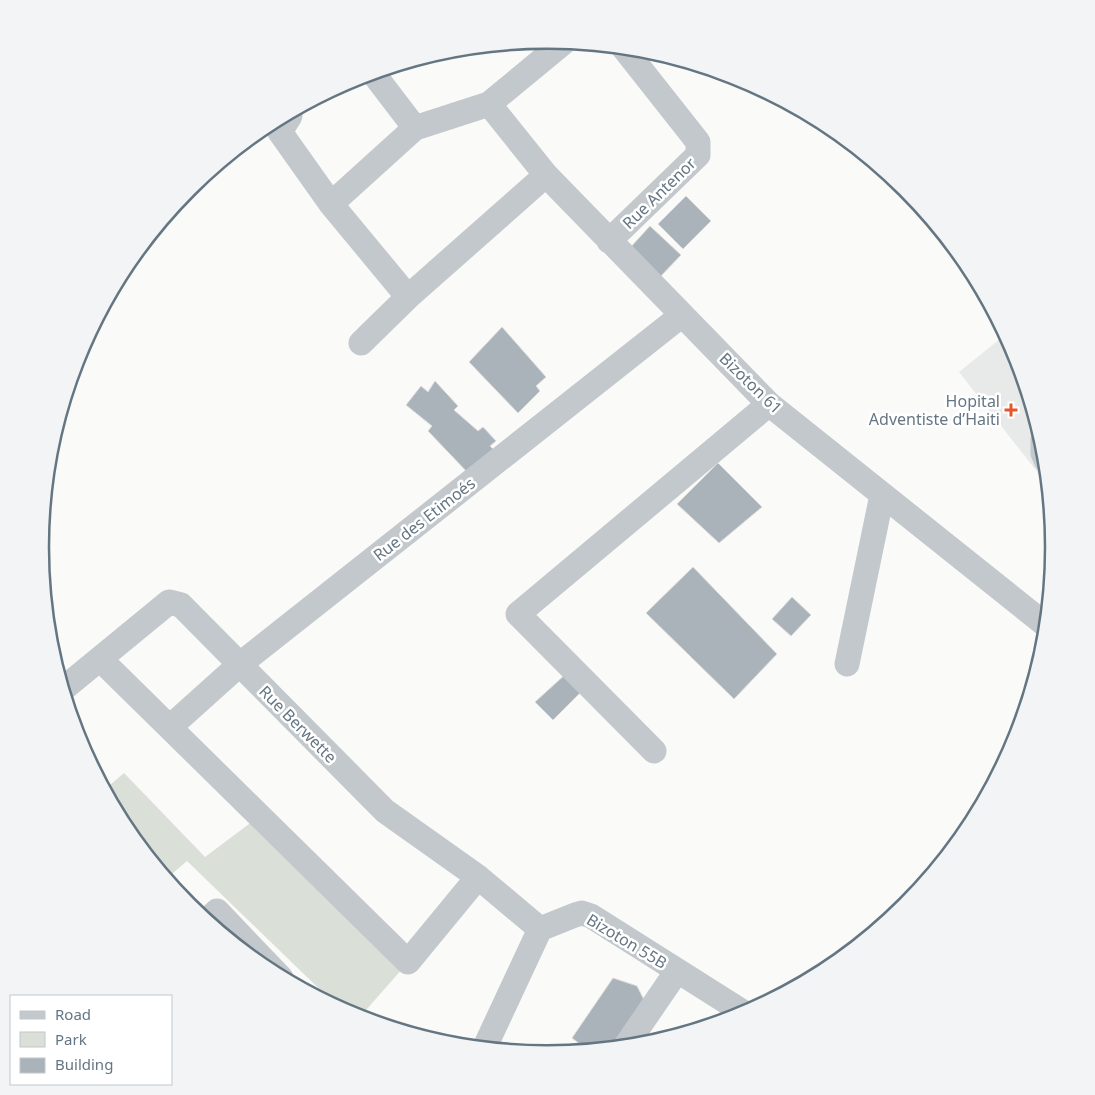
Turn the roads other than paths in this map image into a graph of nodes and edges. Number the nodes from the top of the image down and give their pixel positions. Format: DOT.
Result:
graph roads {
  1 [pos="555,49"];
  2 [pos="629,55"];
  3 [pos="377,79"];
  4 [pos="489,104"];
  5 [pos="285,124"];
  6 [pos="415,128"];
  7 [pos="546,175"];
  8 [pos="331,204"];
  9 [pos="609,241"];
  10 [pos="408,297"];
  11 [pos="682,315"];
  12 [pos="361,343"];
  13 [pos="769,404"];
  14 [pos="882,495"];
  15 [pos="1041,621"];
  16 [pos="100,659"];
  17 [pos="847,664"];
  18 [pos="240,665"];
  19 [pos="68,685"];
  20 [pos="170,728"];
  21 [pos="654,752"];
  22 [pos="478,877"];
  23 [pos="540,929"];
  24 [pos="677,971"];
  25 [pos="737,1008"];
  26 [pos="630,1039"];
  27 [pos="487,1042"];
  1 -- 4 [label="street"];
  2 -- 9 [label="street, Rue Antenor"];
  3 -- 6 [label="street"];
  4 -- 6 [label="street"];
  4 -- 7 [label="street, Bizoton 61"];
  5 -- 8 [label="street"];
  6 -- 8 [label="street"];
  7 -- 9 [label="street, Bizoton 61"];
  7 -- 10 [label="street"];
  8 -- 10 [label="street"];
  9 -- 11 [label="street, Bizoton 61"];
  10 -- 12 [label="street"];
  11 -- 13 [label="street, Bizoton 61"];
  11 -- 18 [label="street, Rue des Etimoés"];
  13 -- 14 [label="street, Bizoton 61"];
  13 -- 21 [label="street"];
  14 -- 15 [label="street, Bizoton 61"];
  14 -- 17 [label="street"];
  16 -- 18 [label="street, Rue Berwette"];
  16 -- 19 [label="street, Rue Berwette"];
  16 -- 20 [label="street"];
  18 -- 20 [label="street, Rue des Etimoés"];
  18 -- 22 [label="street, Rue Berwette"];
  20 -- 22 [label="street"];
  22 -- 23 [label="street, Rue Berwette"];
  23 -- 24 [label="street, Bizoton 55B"];
  23 -- 27 [label="street"];
  24 -- 25 [label="street, Bizoton 55B"];
  24 -- 26 [label="street"];
}
